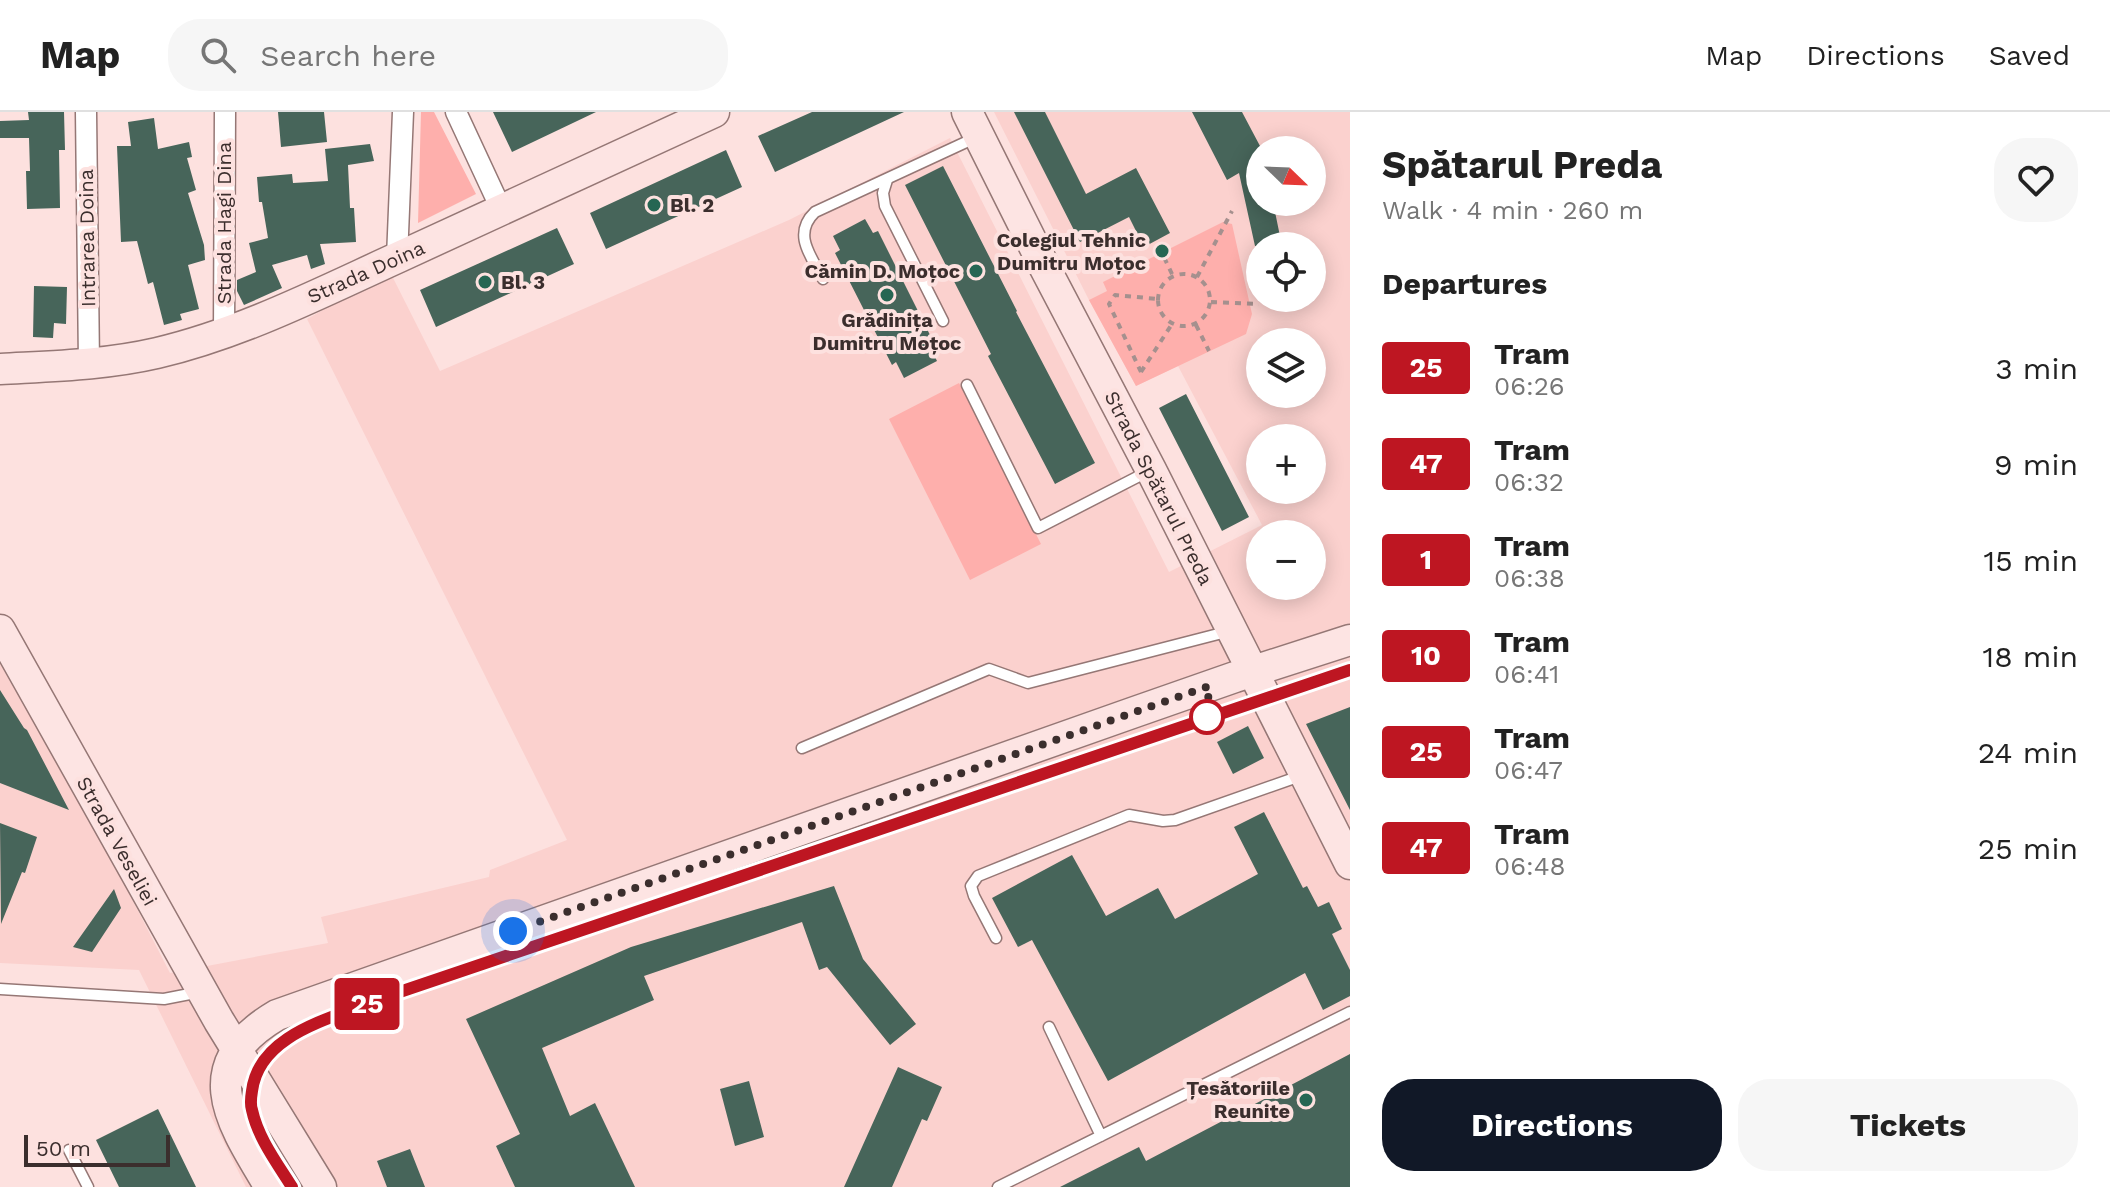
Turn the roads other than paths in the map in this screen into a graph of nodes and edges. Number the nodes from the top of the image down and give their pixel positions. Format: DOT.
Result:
graph roads {
  1 [pos="86,112"];
  2 [pos="225,112"];
  3 [pos="403,112"];
  4 [pos="456,112"];
  5 [pos="714,112"];
  6 [pos="680,119"];
  7 [pos="973,124"];
  8 [pos="887,180"];
  9 [pos="502,211"];
  10 [pos="397,258"];
  11 [pos="823,279"];
  12 [pos="943,321"];
  13 [pos="224,334"];
  14 [pos="89,364"];
  15 [pos="0,369"];
  16 [pos="967,385"];
  17 [pos="1151,470"];
  18 [pos="0,630"];
  19 [pos="1232,630"];
  20 [pos="1350,640"];
  21 [pos="1253,671"];
  22 [pos="802,748"];
  23 [pos="1305,775"];
  24 [pos="1350,864"];
  25 [pos="996,938"];
  26 [pos="0,989"];
  27 [pos="202,992"];
  28 [pos="1350,1012"];
  29 [pos="1049,1027"];
  30 [pos="235,1050"];
  31 [pos="1101,1136"];
  32 [pos="69,1150"];
  33 [pos="88,1187"];
  34 [pos="270,1187"];
  35 [pos="321,1187"];
  36 [pos="998,1187"];
  1 -- 14 [label="street, Intrarea Doina"];
  2 -- 13 [label="street, Strada Hagi Dina"];
  3 -- 10 [label="street"];
  4 -- 9 [label="street"];
  5 -- 6 [label="street, Strada Doina"];
  6 -- 9 [label="street, Strada Doina"];
  7 -- 8 [label="lane"];
  7 -- 17 [label="street, Strada Spătarul Preda"];
  8 -- 11 [label="lane"];
  8 -- 12 [label="lane"];
  9 -- 10 [label="street, Strada Doina"];
  10 -- 13 [label="street, Strada Doina"];
  13 -- 14 [label="street, Strada Doina"];
  14 -- 15 [label="street, Strada Doina"];
  16 -- 17 [label="lane"];
  17 -- 19 [label="street, Strada Spătarul Preda"];
  18 -- 27 [label="street, Strada Veseliei"];
  19 -- 21 [label="street, Strada Spătarul Preda"];
  19 -- 22 [label="lane"];
  20 -- 21 [label="street"];
  21 -- 23 [label="street, Strada Spătarul Preda"];
  21 -- 30 [label="street"];
  23 -- 24 [label="street, Strada Spătarul Preda"];
  23 -- 25 [label="lane"];
  26 -- 27 [label="lane"];
  27 -- 30 [label="street, Strada Veseliei"];
  28 -- 31 [label="lane"];
  29 -- 31 [label="lane"];
  30 -- 34 [label="street"];
  30 -- 35 [label="street, Strada Veseliei"];
  31 -- 36 [label="lane"];
  32 -- 33 [label="lane"];
}
